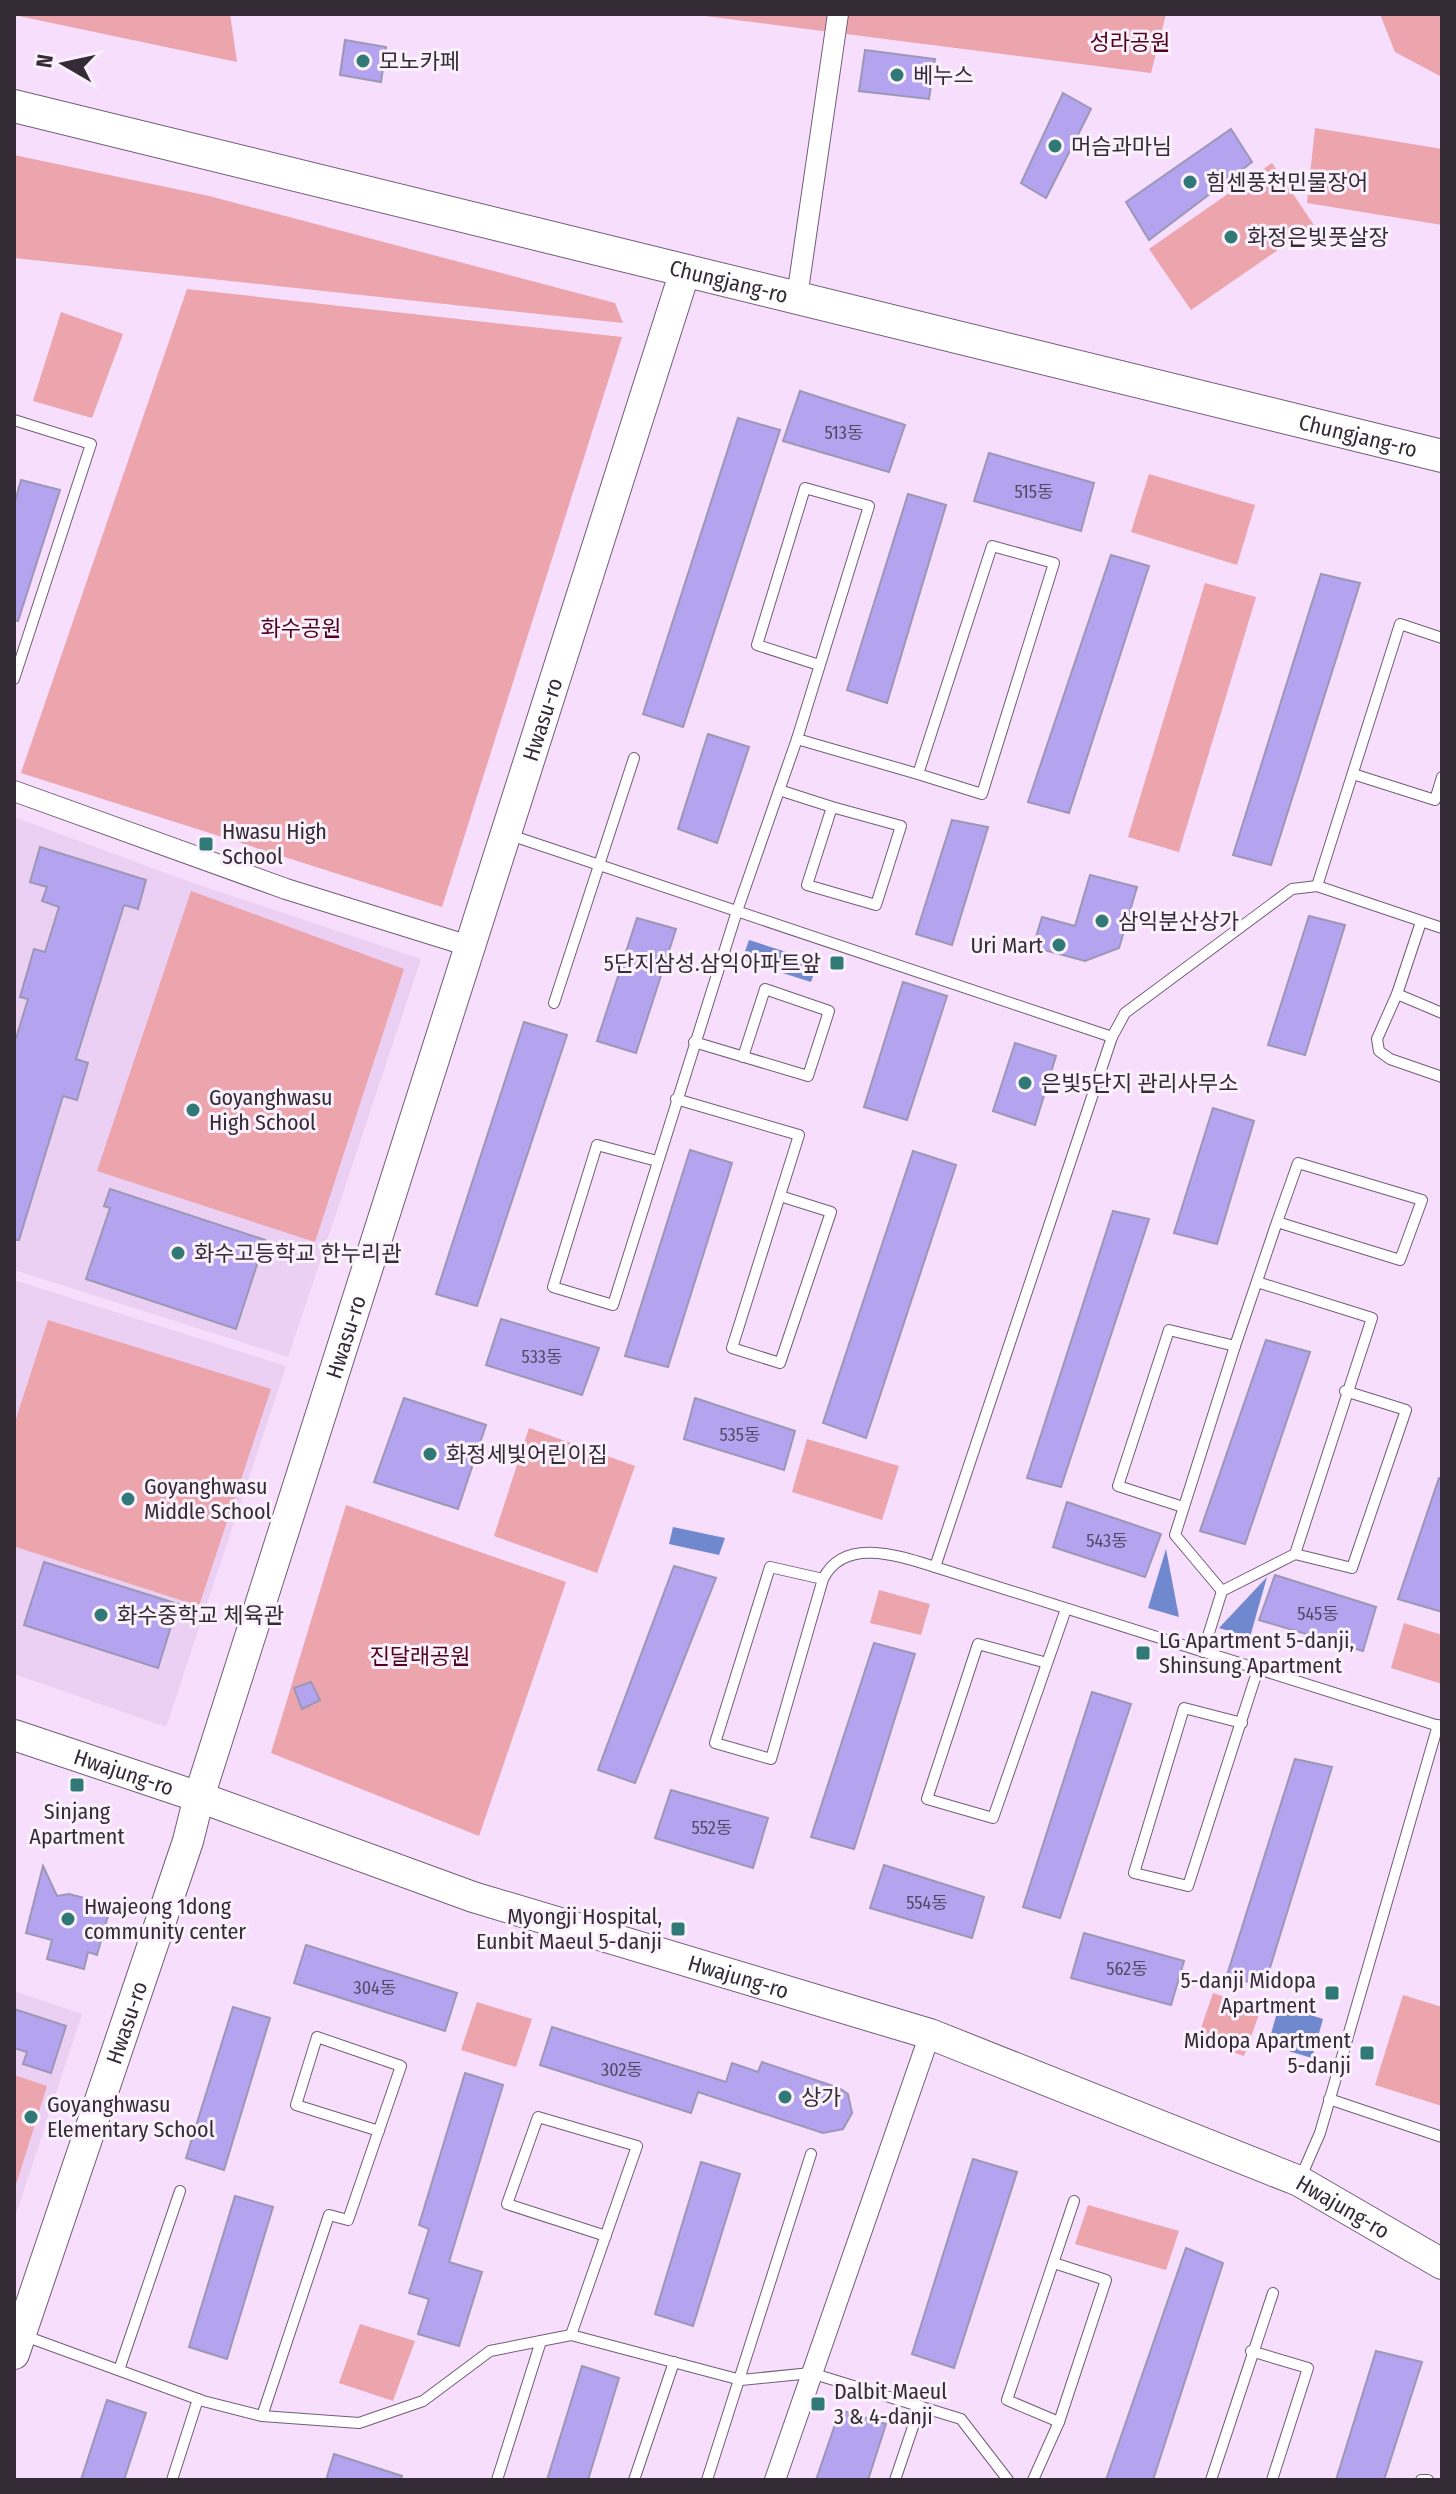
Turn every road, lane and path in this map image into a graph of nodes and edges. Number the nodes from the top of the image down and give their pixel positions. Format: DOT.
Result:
graph roads {
  1 [pos="838,14"];
  2 [pos="14,106"];
  3 [pos="685,271"];
  4 [pos="797,297"];
  5 [pos="14,420"];
  6 [pos="1442,456"];
  7 [pos="1442,638"];
  8 [pos="819,665"];
  9 [pos="14,679"];
  10 [pos="797,739"];
  11 [pos="634,758"];
  12 [pos="918,774"];
  13 [pos="1353,774"];
  14 [pos="1442,777"];
  15 [pos="779,790"];
  16 [pos="14,791"];
  17 [pos="832,807"];
  18 [pos="504,833"];
  19 [pos="599,865"];
  20 [pos="1317,886"];
  21 [pos="737,911"];
  22 [pos="1421,922"];
  23 [pos="1442,928"];
  24 [pos="469,946"];
  25 [pos="1397,994"];
  26 [pos="554,1003"];
  27 [pos="1442,1013"];
  28 [pos="1112,1037"];
  29 [pos="694,1042"];
  30 [pos="743,1057"];
  31 [pos="1442,1077"];
  32 [pos="676,1099"];
  33 [pos="657,1161"];
  34 [pos="780,1196"];
  35 [pos="1277,1222"];
  36 [pos="1257,1282"];
  37 [pos="1235,1346"];
  38 [pos="1345,1391"];
  39 [pos="1183,1507"];
  40 [pos="1295,1554"];
  41 [pos="935,1567"];
  42 [pos="823,1579"];
  43 [pos="1222,1591"];
  44 [pos="1066,1609"];
  45 [pos="1203,1652"];
  46 [pos="1047,1663"];
  47 [pos="1258,1669"];
  48 [pos="1242,1723"];
  49 [pos="1440,1726"];
  50 [pos="14,1735"];
  51 [pos="199,1797"];
  52 [pos="930,2034"];
  53 [pos="1329,2099"];
  54 [pos="379,2131"];
  55 [pos="1442,2137"];
  56 [pos="811,2154"];
  57 [pos="1299,2181"];
  58 [pos="180,2191"];
  59 [pos="1074,2201"];
  60 [pos="606,2236"];
  61 [pos="1054,2263"];
  62 [pos="1442,2264"];
  63 [pos="1273,2293"];
  64 [pos="571,2335"];
  65 [pos="541,2341"];
  66 [pos="17,2344"];
  67 [pos="1251,2351"];
  68 [pos="674,2362"];
  69 [pos="119,2370"];
  70 [pos="811,2373"];
  71 [pos="741,2380"];
  72 [pos="198,2399"];
  73 [pos="920,2406"];
  74 [pos="262,2416"];
  75 [pos="1059,2422"];
  76 [pos="172,2480"];
  77 [pos="497,2480"];
  78 [pos="634,2480"];
  79 [pos="707,2480"];
  80 [pos="775,2480"];
  81 [pos="895,2480"];
  82 [pos="1008,2480"];
  83 [pos="1033,2480"];
  84 [pos="1211,2480"];
  85 [pos="1272,2480"];
  86 [pos="1421,2480"];
  87 [pos="1428,2480"];
  1 -- 4 [label="street"];
  2 -- 3 [label="main road, Chungjang-ro"];
  3 -- 4 [label="main road, Chungjang-ro"];
  3 -- 18 [label="street, Hwasu-ro"];
  4 -- 6 [label="main road, Chungjang-ro"];
  5 -- 9 [label="lane"];
  7 -- 13 [label="lane"];
  8 -- 8 [label="lane"];
  8 -- 10 [label="lane"];
  10 -- 12 [label="lane"];
  10 -- 15 [label="lane"];
  11 -- 19 [label="lane"];
  12 -- 12 [label="lane"];
  13 -- 14 [label="lane"];
  13 -- 20 [label="lane"];
  15 -- 17 [label="lane"];
  15 -- 21 [label="lane"];
  16 -- 24 [label="street"];
  17 -- 17 [label="lane"];
  18 -- 19 [label="lane"];
  18 -- 24 [label="street, Hwasu-ro"];
  19 -- 21 [label="lane"];
  19 -- 26 [label="lane"];
  20 -- 22 [label="lane"];
  20 -- 28 [label="lane"];
  21 -- 28 [label="lane"];
  21 -- 29 [label="lane"];
  22 -- 23 [label="lane"];
  22 -- 25 [label="lane"];
  24 -- 51 [label="street, Hwasu-ro"];
  25 -- 27 [label="lane"];
  25 -- 31 [label="lane"];
  28 -- 41 [label="lane"];
  29 -- 30 [label="lane"];
  29 -- 32 [label="lane"];
  30 -- 30 [label="lane"];
  32 -- 33 [label="lane"];
  32 -- 34 [label="lane"];
  33 -- 33 [label="lane"];
  34 -- 34 [label="lane"];
  35 -- 35 [label="lane"];
  35 -- 36 [label="lane"];
  36 -- 37 [label="lane"];
  36 -- 38 [label="lane"];
  37 -- 39 [label="lane"];
  37 -- 39 [label="lane"];
  38 -- 40 [label="lane"];
  38 -- 40 [label="lane"];
  39 -- 43 [label="lane"];
  40 -- 43 [label="lane"];
  41 -- 42 [label="lane"];
  41 -- 44 [label="lane"];
  42 -- 42 [label="lane"];
  43 -- 45 [label="lane"];
  44 -- 45 [label="lane"];
  44 -- 46 [label="lane"];
  45 -- 47 [label="lane"];
  46 -- 46 [label="lane"];
  47 -- 48 [label="lane"];
  47 -- 49 [label="lane"];
  48 -- 48 [label="lane"];
  49 -- 53 [label="lane"];
  50 -- 51 [label="street, Hwajung-ro"];
  51 -- 52 [label="street, Hwajung-ro"];
  51 -- 66 [label="street, Hwasu-ro"];
  52 -- 57 [label="street, Hwajung-ro"];
  52 -- 70 [label="street"];
  53 -- 55 [label="lane"];
  53 -- 57 [label="lane"];
  54 -- 54 [label="lane"];
  54 -- 74 [label="lane"];
  56 -- 71 [label="lane"];
  57 -- 62 [label="street, Hwajung-ro"];
  58 -- 69 [label="lane"];
  59 -- 61 [label="lane"];
  60 -- 60 [label="lane"];
  60 -- 64 [label="lane"];
  61 -- 75 [label="lane"];
  61 -- 75 [label="lane"];
  63 -- 67 [label="lane"];
  64 -- 65 [label="lane"];
  64 -- 68 [label="lane"];
  65 -- 74 [label="lane"];
  65 -- 77 [label="lane"];
  66 -- 69 [label="lane"];
  67 -- 84 [label="lane"];
  67 -- 85 [label="lane"];
  68 -- 71 [label="lane"];
  68 -- 78 [label="lane"];
  69 -- 72 [label="lane"];
  70 -- 71 [label="lane"];
  70 -- 73 [label="lane"];
  70 -- 80 [label="street"];
  71 -- 79 [label="lane"];
  72 -- 74 [label="lane"];
  72 -- 76 [label="lane"];
  73 -- 81 [label="lane"];
  73 -- 82 [label="lane"];
  75 -- 83 [label="lane"];
  86 -- 87 [label="lane"];
}
